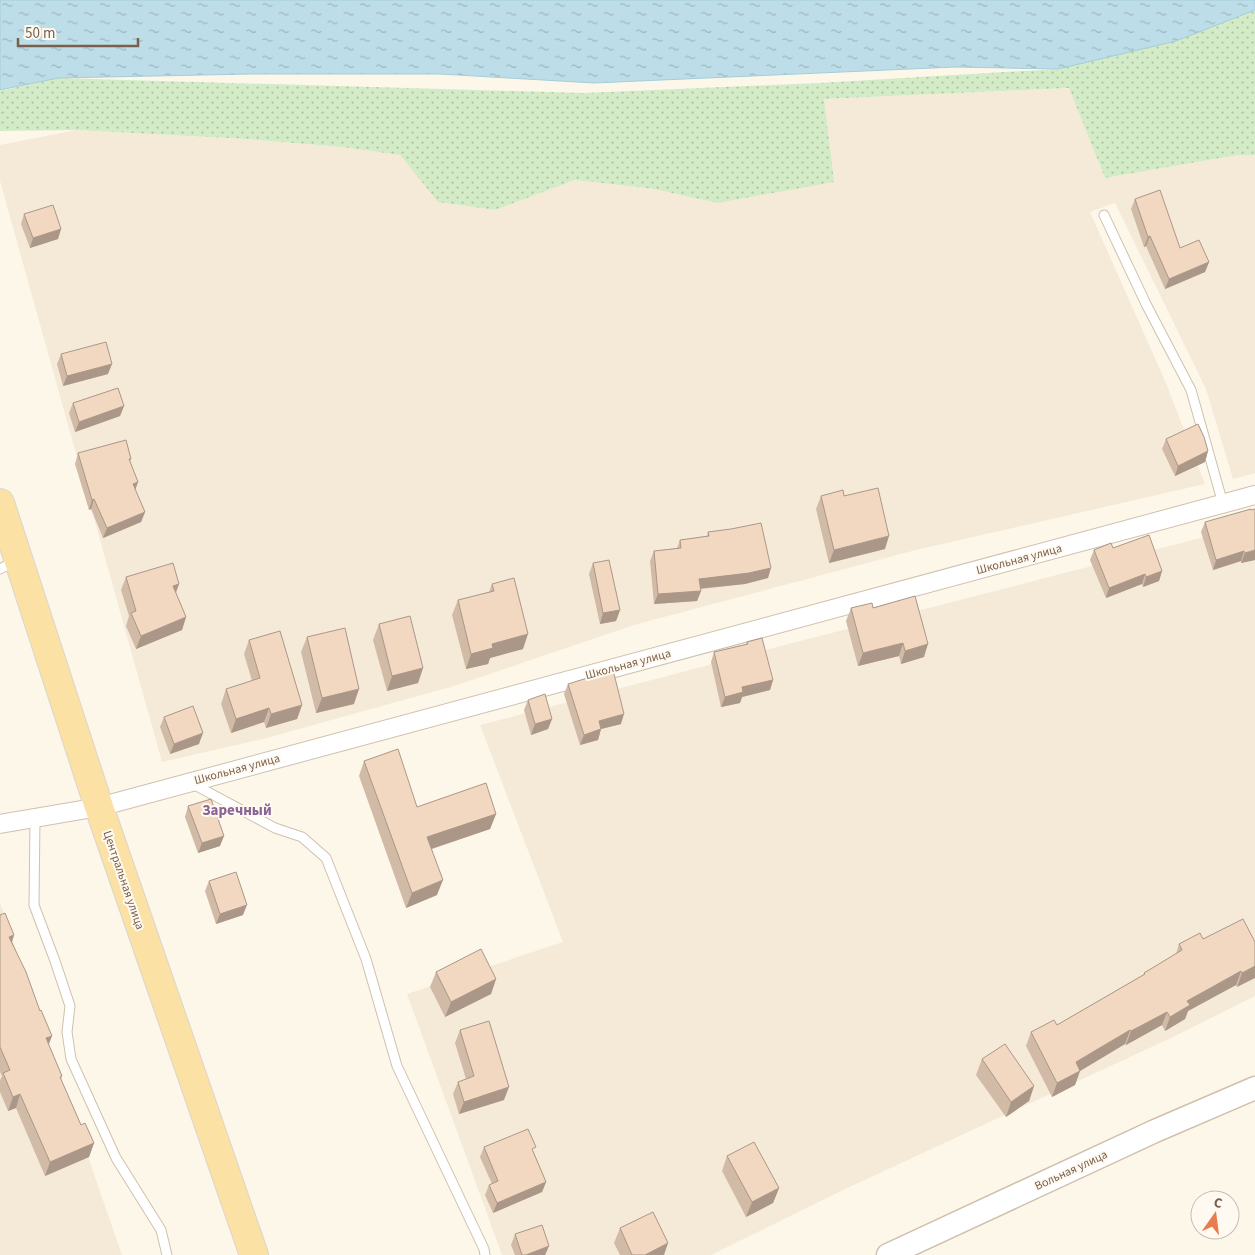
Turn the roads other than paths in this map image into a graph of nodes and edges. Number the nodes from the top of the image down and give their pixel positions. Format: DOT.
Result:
graph roads {
  1 [pos="1104,215"];
  2 [pos="1255,495"];
  3 [pos="0,503"];
  4 [pos="1223,504"];
  5 [pos="9,564"];
  6 [pos="189,782"];
  7 [pos="99,807"];
  8 [pos="35,818"];
  9 [pos="0,824"];
  10 [pos="1255,1088"];
  11 [pos="167,1255"];
  12 [pos="254,1255"];
  13 [pos="485,1255"];
  14 [pos="888,1255"];
  1 -- 4 [label="lane"];
  2 -- 4 [label="street, Школьная улица"];
  3 -- 5 [label="main road, Центральная улица"];
  4 -- 6 [label="street, Школьная улица"];
  5 -- 7 [label="main road, Центральная улица"];
  6 -- 7 [label="street, Школьная улица"];
  6 -- 13 [label="lane"];
  7 -- 8 [label="street, Школьная улица"];
  7 -- 12 [label="main road, Центральная улица"];
  8 -- 9 [label="street, Школьная улица"];
  8 -- 11 [label="lane"];
  10 -- 14 [label="street, Вольная улица"];
}
